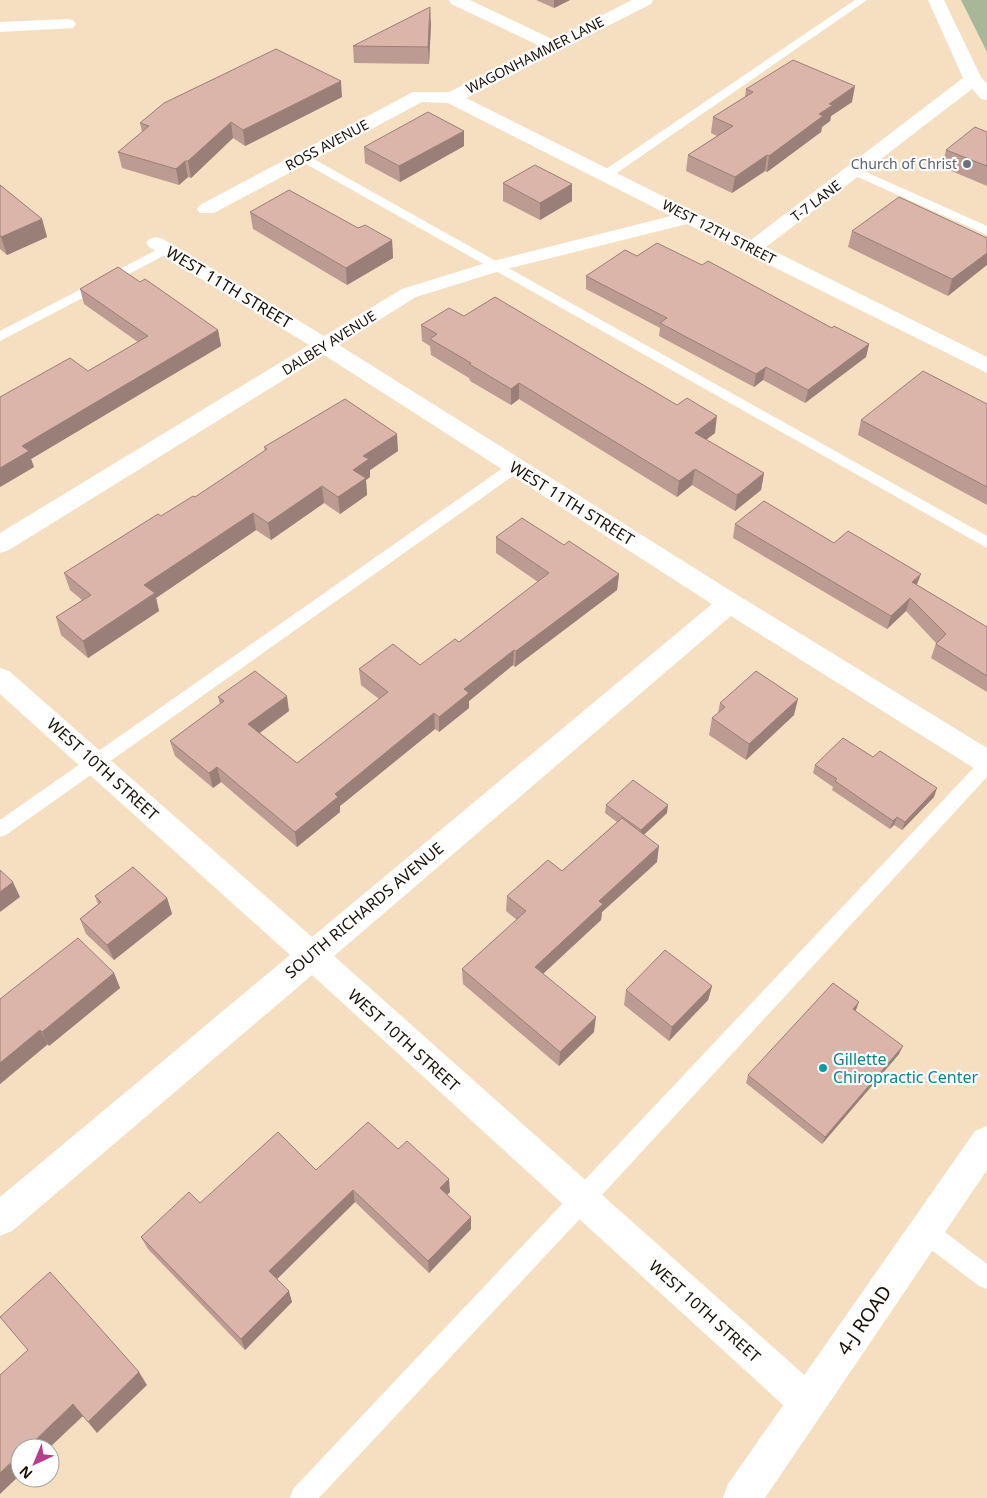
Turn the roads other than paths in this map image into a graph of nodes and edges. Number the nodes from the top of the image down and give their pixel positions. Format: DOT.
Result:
graph roads {
  1 [pos="457,0"];
  2 [pos="645,0"];
  3 [pos="862,0"];
  4 [pos="936,0"];
  5 [pos="67,24"];
  6 [pos="0,27"];
  7 [pos="553,46"];
  8 [pos="973,80"];
  9 [pos="987,95"];
  10 [pos="452,98"];
  11 [pos="303,158"];
  12 [pos="855,171"];
  13 [pos="607,174"];
  14 [pos="207,209"];
  15 [pos="690,217"];
  16 [pos="987,232"];
  17 [pos="161,246"];
  18 [pos="753,248"];
  19 [pos="496,266"];
  20 [pos="0,337"];
  21 [pos="324,346"];
  22 [pos="987,366"];
  23 [pos="515,467"];
  24 [pos="987,543"];
  25 [pos="0,544"];
  26 [pos="730,603"];
  27 [pos="0,678"];
  28 [pos="95,762"];
  29 [pos="987,764"];
  30 [pos="0,830"];
  31 [pos="311,954"];
  32 [pos="987,1142"];
  33 [pos="582,1201"];
  34 [pos="0,1219"];
  35 [pos="925,1231"];
  36 [pos="987,1278"];
  37 [pos="807,1402"];
  38 [pos="302,1498"];
  39 [pos="742,1498"];
  1 -- 7 [label="street"];
  2 -- 7 [label="street, WAGONHAMMER LANE"];
  3 -- 13 [label="lane"];
  4 -- 8 [label="street"];
  5 -- 6 [label="street"];
  7 -- 10 [label="street, WAGONHAMMER LANE"];
  8 -- 9 [label="street"];
  8 -- 12 [label="street, T-7 LANE"];
  10 -- 11 [label="street, ROSS AVENUE"];
  10 -- 13 [label="street, WEST 12TH STREET"];
  11 -- 14 [label="street, ROSS AVENUE"];
  11 -- 19 [label="lane"];
  12 -- 16 [label="lane"];
  12 -- 18 [label="street, T-7 LANE"];
  13 -- 15 [label="street, WEST 12TH STREET"];
  15 -- 18 [label="street, WEST 12TH STREET"];
  15 -- 19 [label="street, DALBEY AVENUE"];
  17 -- 20 [label="lane"];
  17 -- 21 [label="street, WEST 11TH STREET"];
  18 -- 22 [label="street, WEST 12TH STREET"];
  19 -- 21 [label="street, DALBEY AVENUE"];
  19 -- 24 [label="lane"];
  21 -- 23 [label="street, WEST 11TH STREET"];
  21 -- 25 [label="street, DALBEY AVENUE"];
  23 -- 26 [label="street, WEST 11TH STREET"];
  23 -- 28 [label="lane"];
  26 -- 29 [label="street, WEST 11TH STREET"];
  26 -- 31 [label="street, SOUTH RICHARDS AVENUE"];
  27 -- 28 [label="street, WEST 10TH STREET"];
  28 -- 30 [label="lane"];
  28 -- 31 [label="street, WEST 10TH STREET"];
  29 -- 33 [label="lane"];
  31 -- 33 [label="street, WEST 10TH STREET"];
  31 -- 34 [label="street, SOUTH RICHARDS AVENUE"];
  32 -- 35 [label="street, 4-J ROAD"];
  33 -- 37 [label="street, WEST 10TH STREET"];
  33 -- 38 [label="lane"];
  35 -- 36 [label="lane"];
  35 -- 37 [label="street, 4-J ROAD"];
  37 -- 39 [label="street, 4-J ROAD"];
}
